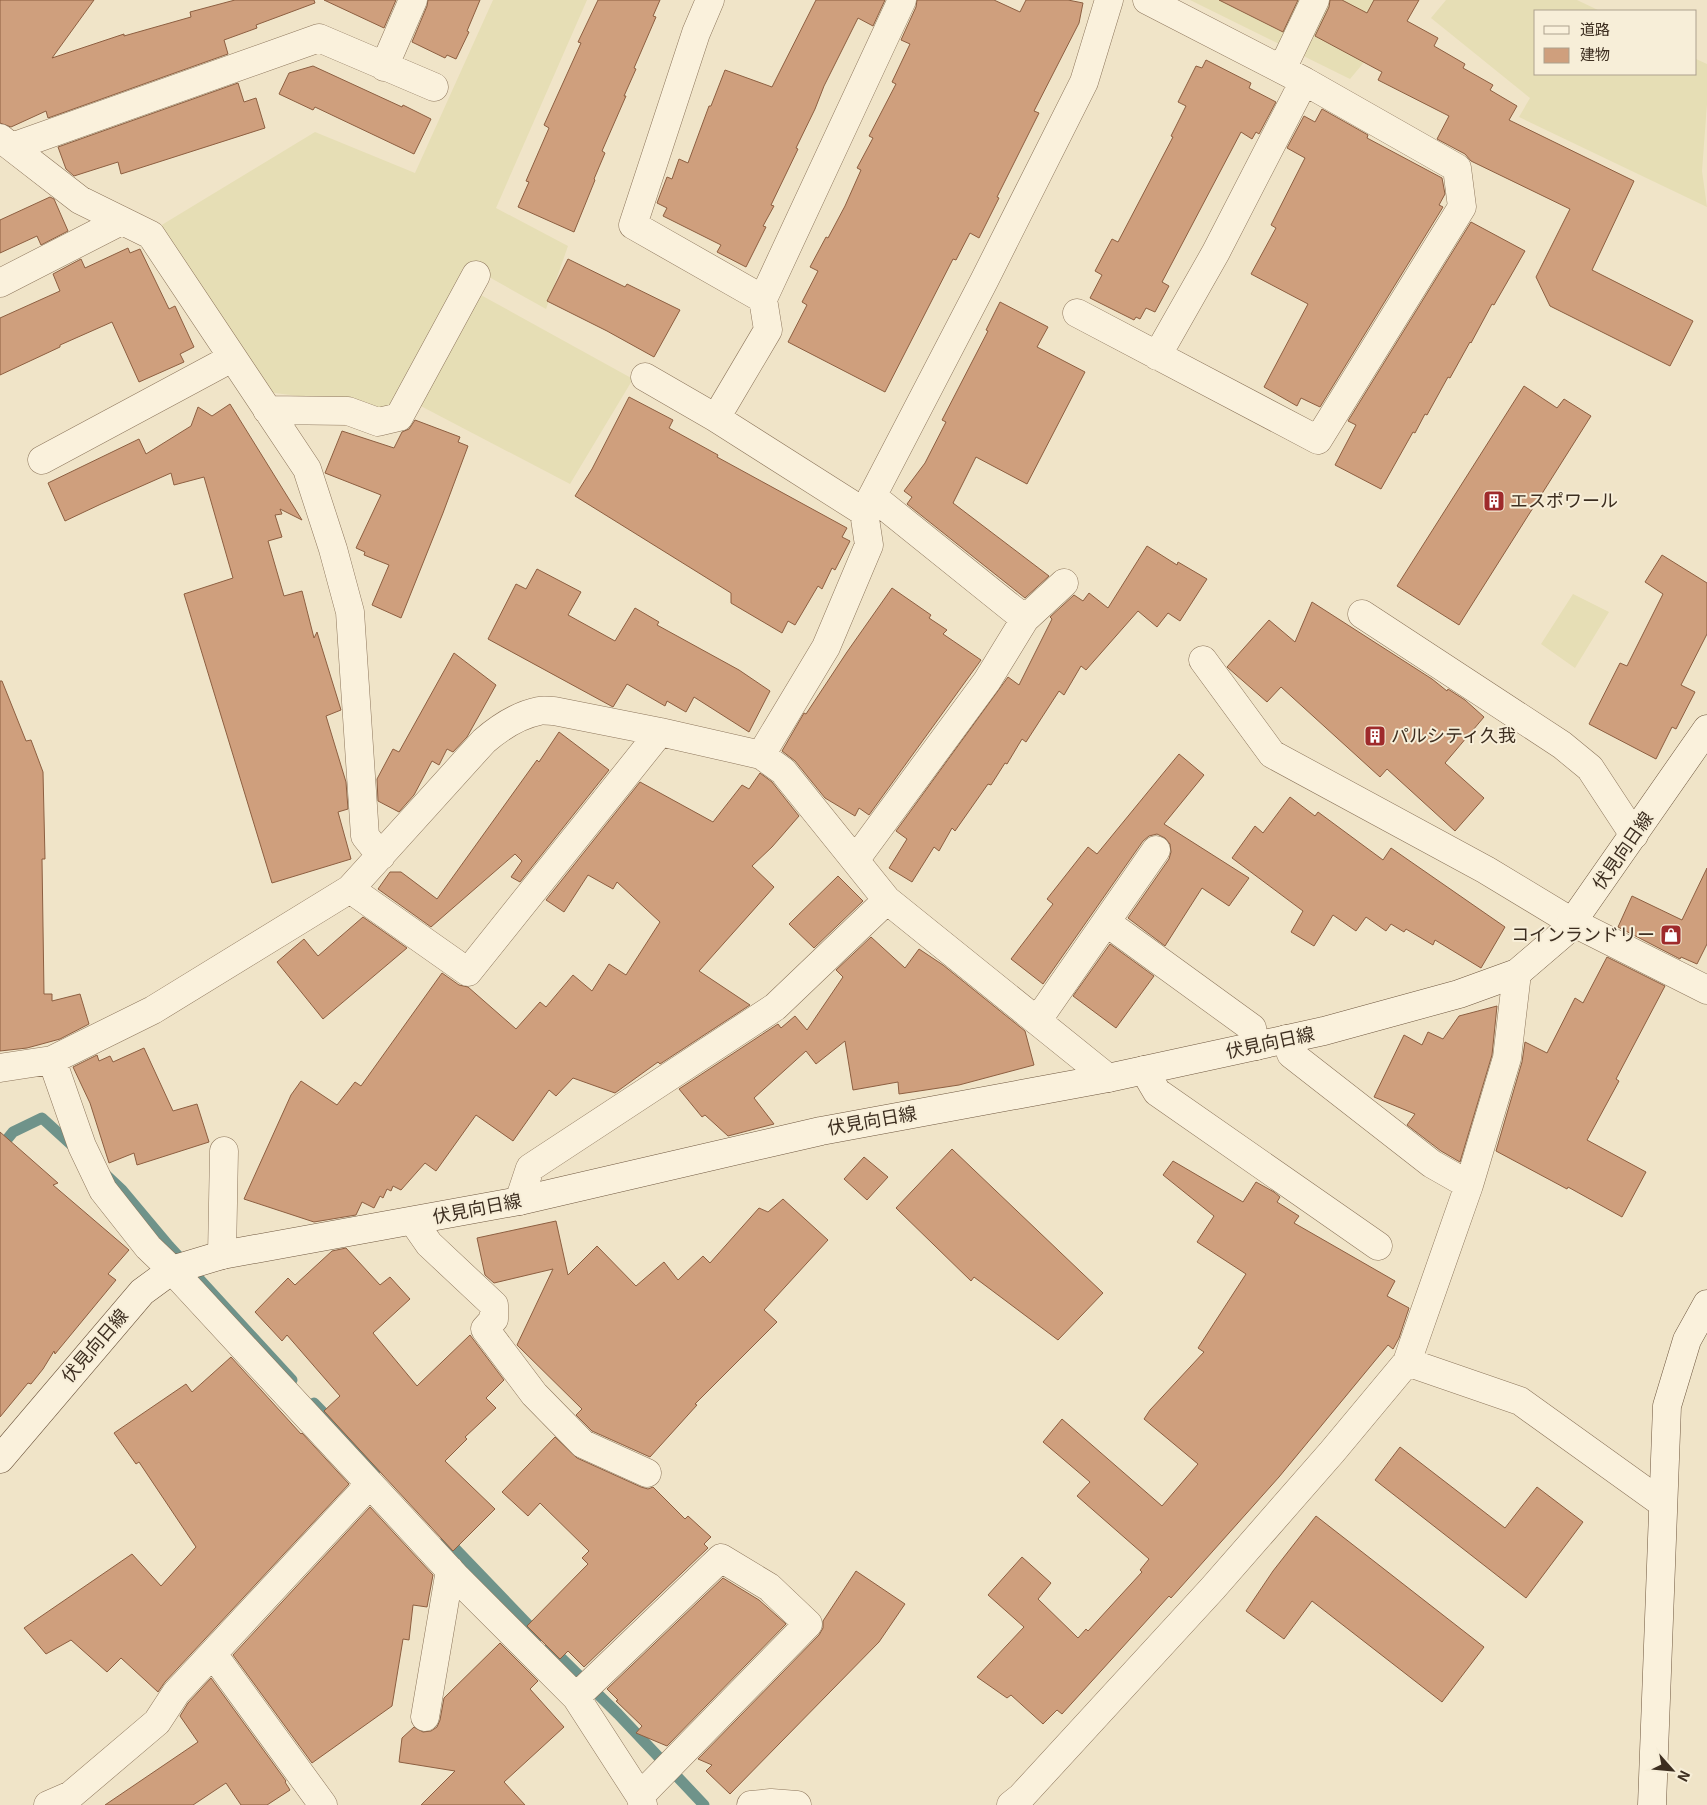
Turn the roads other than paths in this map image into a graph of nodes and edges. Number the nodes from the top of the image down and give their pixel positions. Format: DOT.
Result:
graph roads {
  1 [pos="413,0"];
  2 [pos="710,0"];
  3 [pos="902,0"];
  4 [pos="1147,0"];
  5 [pos="1315,0"];
  6 [pos="1107,1"];
  7 [pos="384,66"];
  8 [pos="1293,75"];
  9 [pos="434,87"];
  10 [pos="6,143"];
  11 [pos="121,221"];
  12 [pos="476,275"];
  13 [pos="0,284"];
  14 [pos="763,298"];
  15 [pos="1077,313"];
  16 [pos="1157,356"];
  17 [pos="232,358"];
  18 [pos="645,377"];
  19 [pos="267,410"];
  20 [pos="716,418"];
  21 [pos="42,460"];
  22 [pos="868,504"];
  23 [pos="1064,583"];
  24 [pos="1362,614"];
  25 [pos="1026,620"];
  26 [pos="1203,660"];
  27 [pos="1707,730"];
  28 [pos="660,732"];
  29 [pos="761,755"];
  30 [pos="1634,835"];
  31 [pos="1156,850"];
  32 [pos="381,856"];
  33 [pos="856,859"];
  34 [pos="350,889"];
  35 [pos="888,900"];
  36 [pos="1106,922"];
  37 [pos="1572,922"];
  38 [pos="1517,973"];
  39 [pos="1707,990"];
  40 [pos="1037,1021"];
  41 [pos="1286,1039"];
  42 [pos="1256,1046"];
  43 [pos="52,1060"];
  44 [pos="0,1068"];
  45 [pos="1144,1070"];
  46 [pos="1108,1078"];
  47 [pos="224,1151"];
  48 [pos="1469,1185"];
  49 [pos="519,1201"];
  50 [pos="413,1221"];
  51 [pos="1378,1246"];
  52 [pos="213,1258"];
  53 [pos="173,1270"];
  54 [pos="1707,1304"];
  55 [pos="1407,1362"];
  56 [pos="0,1459"];
  57 [pos="647,1472"];
  58 [pos="370,1484"];
  59 [pos="1662,1503"];
  60 [pos="450,1570"];
  61 [pos="213,1654"];
  62 [pos="584,1690"];
  63 [pos="425,1717"];
  64 [pos="642,1800"];
  65 [pos="1021,1802"];
  66 [pos="48,1805"];
  67 [pos="323,1805"];
  68 [pos="750,1805"];
  69 [pos="797,1805"];
  70 [pos="1652,1805"];
  1 -- 7 [label="street"];
  2 -- 14 [label="street"];
  3 -- 14 [label="street"];
  4 -- 8 [label="street"];
  5 -- 8 [label="street"];
  6 -- 22 [label="street"];
  7 -- 9 [label="street"];
  7 -- 10 [label="street"];
  8 -- 16 [label="street"];
  8 -- 16 [label="street"];
  10 -- 11 [label="street"];
  11 -- 13 [label="street"];
  11 -- 17 [label="street"];
  12 -- 19 [label="street"];
  14 -- 20 [label="street"];
  15 -- 16 [label="street"];
  17 -- 19 [label="street"];
  17 -- 21 [label="street"];
  18 -- 20 [label="street"];
  19 -- 32 [label="street"];
  20 -- 22 [label="street"];
  22 -- 25 [label="street"];
  22 -- 29 [label="street"];
  23 -- 25 [label="street"];
  24 -- 30 [label="street"];
  25 -- 33 [label="street"];
  26 -- 37 [label="street"];
  27 -- 30 [label="street, 伏見向日線"];
  28 -- 29 [label="street"];
  28 -- 32 [label="street"];
  28 -- 34 [label="street"];
  29 -- 33 [label="street"];
  30 -- 37 [label="street, 伏見向日線"];
  31 -- 36 [label="street"];
  32 -- 34 [label="street"];
  33 -- 35 [label="street"];
  34 -- 43 [label="street"];
  35 -- 40 [label="street"];
  35 -- 49 [label="street"];
  36 -- 40 [label="street"];
  36 -- 42 [label="street"];
  37 -- 38 [label="street, 伏見向日線"];
  37 -- 39 [label="street"];
  38 -- 41 [label="street, 伏見向日線"];
  38 -- 48 [label="street"];
  40 -- 46 [label="street"];
  41 -- 42 [label="street, 伏見向日線"];
  41 -- 48 [label="street"];
  42 -- 45 [label="street, 伏見向日線"];
  43 -- 44 [label="street"];
  43 -- 53 [label="street"];
  45 -- 46 [label="street, 伏見向日線"];
  45 -- 51 [label="street"];
  46 -- 49 [label="street, 伏見向日線"];
  47 -- 52 [label="street"];
  48 -- 55 [label="street"];
  49 -- 50 [label="street, 伏見向日線"];
  50 -- 52 [label="street, 伏見向日線"];
  50 -- 57 [label="street"];
  52 -- 53 [label="street, 伏見向日線"];
  53 -- 56 [label="street, 伏見向日線"];
  53 -- 58 [label="street"];
  54 -- 59 [label="street"];
  55 -- 59 [label="street"];
  55 -- 65 [label="street"];
  58 -- 60 [label="street"];
  58 -- 61 [label="street"];
  59 -- 70 [label="street"];
  60 -- 62 [label="street"];
  60 -- 63 [label="street"];
  61 -- 66 [label="street"];
  61 -- 67 [label="street"];
  62 -- 64 [label="street"];
  62 -- 64 [label="street"];
  68 -- 69 [label="street"];
}
